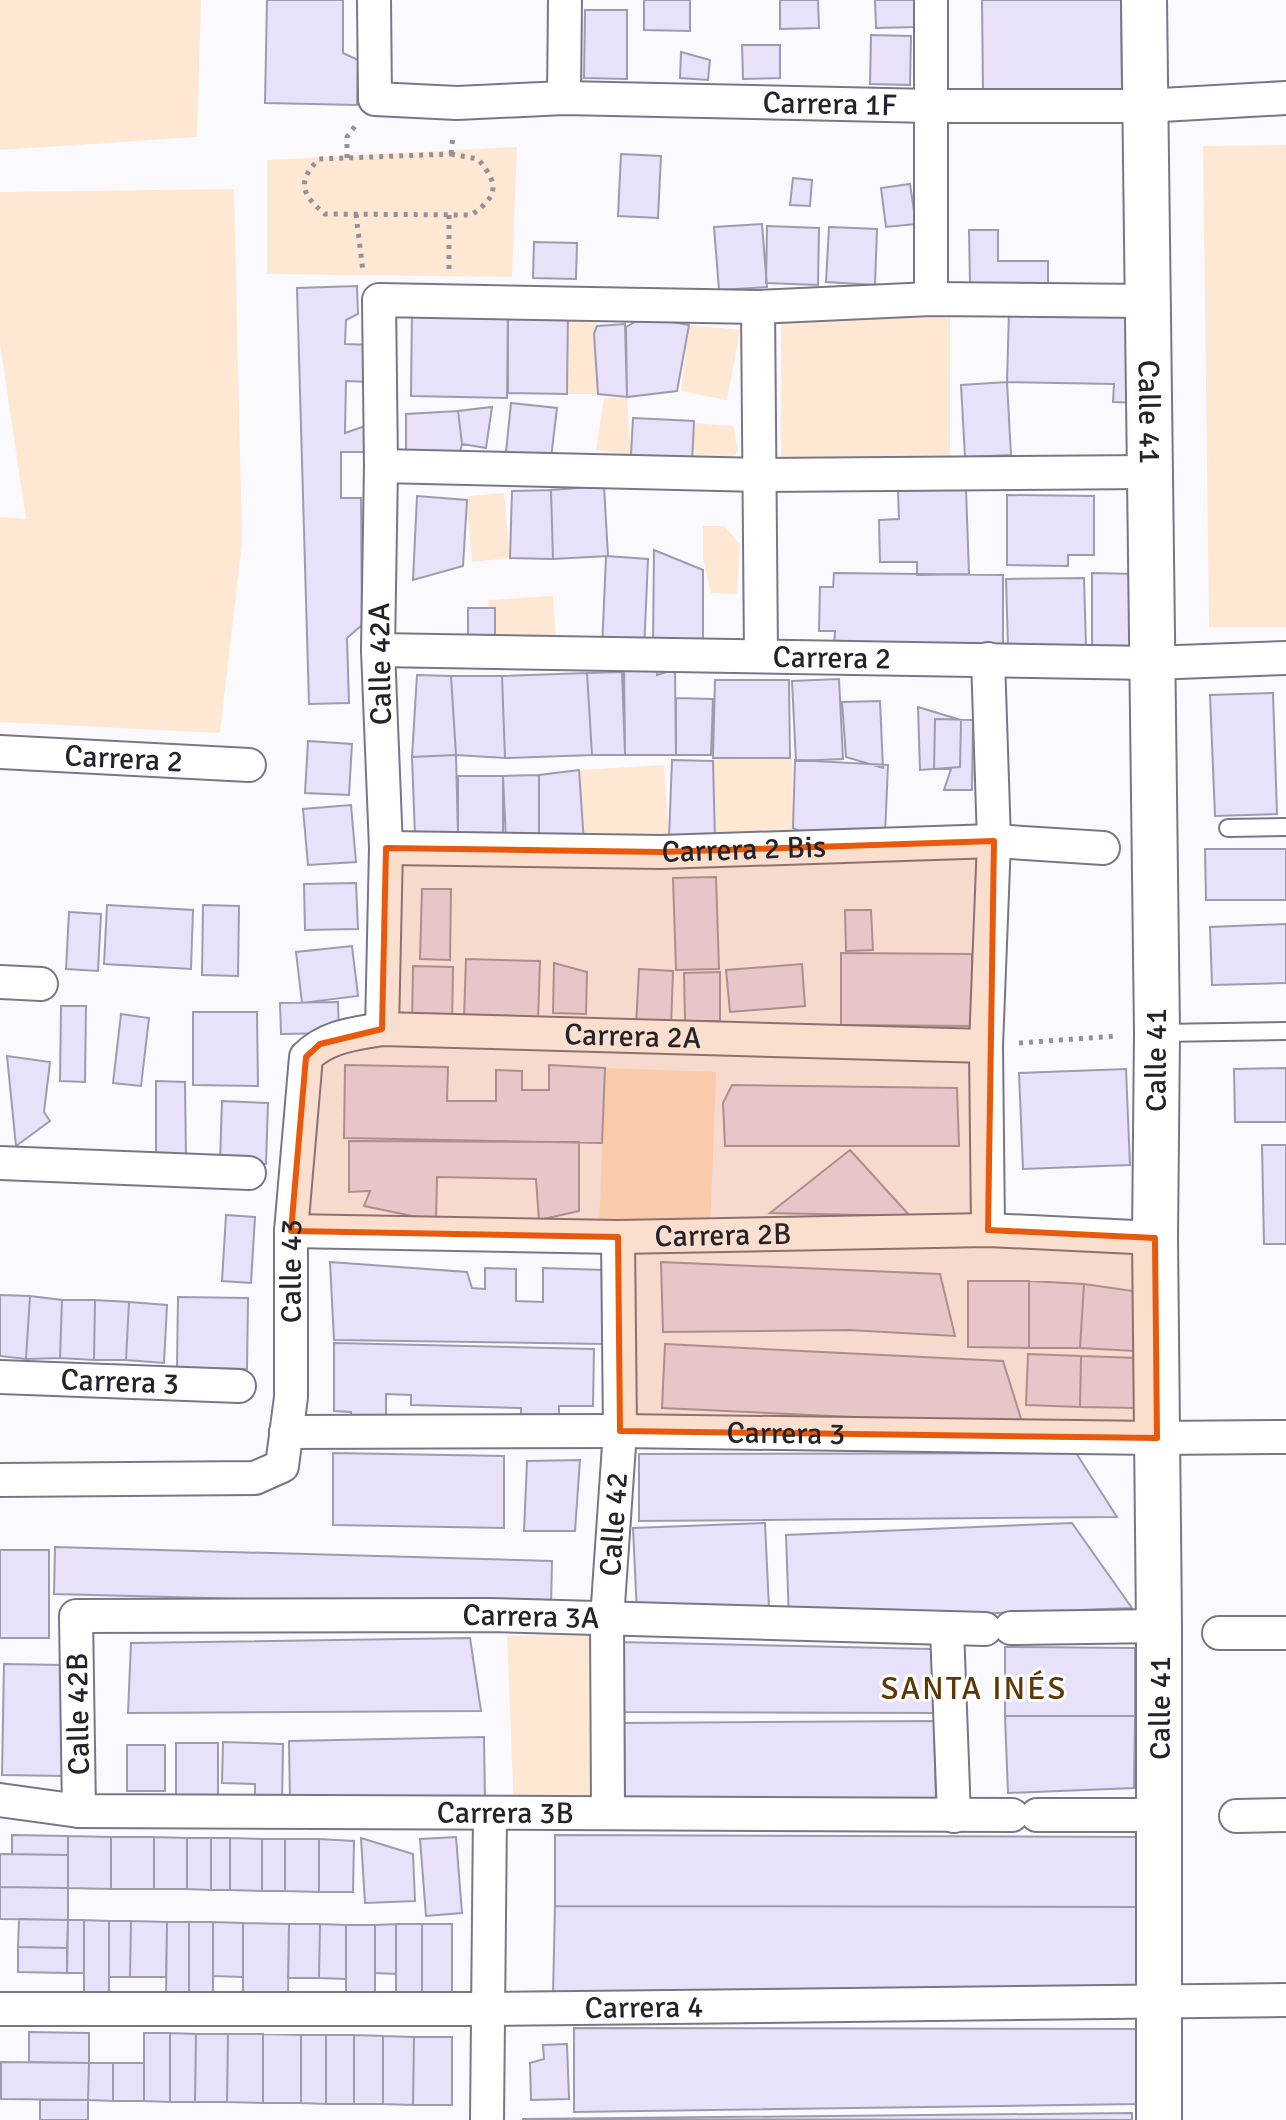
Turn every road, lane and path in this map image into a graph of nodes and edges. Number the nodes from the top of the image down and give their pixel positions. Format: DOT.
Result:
graph roads {
  1 [pos="374,0"];
  2 [pos="565,0"];
  3 [pos="931,0"];
  4 [pos="1144,0"];
  5 [pos="564,98"];
  6 [pos="1286,98"];
  7 [pos="931,106"];
  8 [pos="1144,106"];
  9 [pos="356,214"];
  10 [pos="449,214"];
  11 [pos="931,299"];
  12 [pos="379,300"];
  13 [pos="448,301"];
  14 [pos="1148,301"];
  15 [pos="758,307"];
  16 [pos="381,466"];
  17 [pos="1149,472"];
  18 [pos="761,475"];
  19 [pos="378,650"];
  20 [pos="761,655"];
  21 [pos="1286,658"];
  22 [pos="988,659"];
  23 [pos="1151,663"];
  24 [pos="0,752"];
  25 [pos="249,765"];
  26 [pos="1286,827"];
  27 [pos="1228,828"];
  28 [pos="994,841"];
  29 [pos="386,848"];
  30 [pos="1103,848"];
  31 [pos="0,982"];
  32 [pos="41,984"];
  33 [pos="382,1029"];
  34 [pos="1286,1031"];
  35 [pos="1157,1033"];
  36 [pos="986,1046"];
  37 [pos="303,1075"];
  38 [pos="0,1163"];
  39 [pos="249,1173"];
  40 [pos="988,1230"];
  41 [pos="291,1231"];
  42 [pos="618,1237"];
  43 [pos="1155,1238"];
  44 [pos="0,1377"];
  45 [pos="239,1386"];
  46 [pos="620,1431"];
  47 [pos="286,1432"];
  48 [pos="1286,1437"];
  49 [pos="1157,1438"];
  50 [pos="0,1480"];
  51 [pos="76,1616"];
  52 [pos="607,1619"];
  53 [pos="1159,1626"];
  54 [pos="947,1629"];
  55 [pos="1219,1633"];
  56 [pos="1286,1633"];
  57 [pos="0,1800"];
  58 [pos="79,1811"];
  59 [pos="608,1812"];
  60 [pos="490,1813"];
  61 [pos="1160,1815"];
  62 [pos="1286,1815"];
  63 [pos="954,1816"];
  64 [pos="1236,1816"];
  65 [pos="1158,2000"];
  66 [pos="1286,2000"];
  67 [pos="0,2009"];
  68 [pos="488,2009"];
  69 [pos="487,2120"];
  70 [pos="1159,2120"];
  1 -- 5 [label="street, Carrera 1F"];
  2 -- 5 [label="street"];
  3 -- 7 [label="street"];
  4 -- 8 [label="street, Calle 41"];
  5 -- 7 [label="street, Carrera 1F"];
  6 -- 8 [label="street, Carrera 1F"];
  7 -- 8 [label="street, Carrera 1F"];
  7 -- 11 [label="street"];
  8 -- 14 [label="street, Calle 41"];
  9 -- 10 [label="path"];
  9 -- 10 [label="path"];
  9 -- 12 [label="path"];
  10 -- 13 [label="path"];
  11 -- 14 [label="street"];
  11 -- 15 [label="street"];
  12 -- 13 [label="street"];
  12 -- 16 [label="street, Calle 42A"];
  13 -- 15 [label="street"];
  14 -- 17 [label="street, Calle 41"];
  15 -- 18 [label="street"];
  16 -- 18 [label="street"];
  16 -- 19 [label="street, Calle 42A"];
  17 -- 18 [label="street"];
  17 -- 23 [label="street, Calle 41"];
  18 -- 20 [label="street"];
  19 -- 20 [label="street, Carrera 2"];
  19 -- 29 [label="street, Calle 42A"];
  20 -- 22 [label="street, Carrera 2"];
  21 -- 23 [label="street, Carrera 2"];
  22 -- 23 [label="street, Carrera 2"];
  22 -- 28 [label="street"];
  23 -- 35 [label="street, Calle 41"];
  24 -- 25 [label="street, Carrera 2"];
  26 -- 27 [label="lane"];
  28 -- 29 [label="street, Carrera 2 Bis"];
  28 -- 30 [label="street, Carrera 2 Bis"];
  28 -- 36 [label="street"];
  29 -- 33 [label="street, Calle 42A"];
  31 -- 32 [label="street"];
  33 -- 36 [label="street, Carrera 2A"];
  33 -- 37 [label="street, Carrera 2A"];
  34 -- 35 [label="lane"];
  35 -- 36 [label="path"];
  35 -- 43 [label="street, Calle 41"];
  36 -- 40 [label="street"];
  37 -- 41 [label="street, Calle 43"];
  38 -- 39 [label="street"];
  40 -- 42 [label="street, Carrera 2B"];
  40 -- 43 [label="street, Carrera 2B"];
  41 -- 42 [label="street, Carrera 2B"];
  41 -- 47 [label="street, Calle 43"];
  42 -- 46 [label="street, Calle 42"];
  43 -- 49 [label="street, Calle 41"];
  44 -- 45 [label="street, Carrera 3"];
  46 -- 47 [label="street, Carrera 3"];
  46 -- 49 [label="street, Carrera 3"];
  46 -- 52 [label="street, Calle 42"];
  47 -- 50 [label="street, Calle 43"];
  48 -- 49 [label="street, Carrera 3"];
  49 -- 53 [label="street, Calle 41"];
  51 -- 52 [label="street, Carrera 3A"];
  51 -- 58 [label="street, Calle 42B"];
  52 -- 54 [label="street, Carrera 3A"];
  52 -- 59 [label="street, Calle 42"];
  53 -- 54 [label="street, Carrera 3A"];
  53 -- 61 [label="street, Calle 41"];
  54 -- 63 [label="street"];
  55 -- 56 [label="street"];
  57 -- 58 [label="street, Carrera 3B"];
  58 -- 60 [label="street, Carrera 3B"];
  59 -- 60 [label="street, Carrera 3B"];
  59 -- 63 [label="street, Carrera 3B"];
  60 -- 68 [label="street"];
  61 -- 63 [label="street, Carrera 3B"];
  61 -- 65 [label="street, Calle 41"];
  62 -- 64 [label="street"];
  65 -- 66 [label="street, Carrera 4"];
  65 -- 68 [label="street, Carrera 4"];
  65 -- 70 [label="street, Calle 41"];
  67 -- 68 [label="street, Carrera 4"];
  68 -- 69 [label="street"];
}
